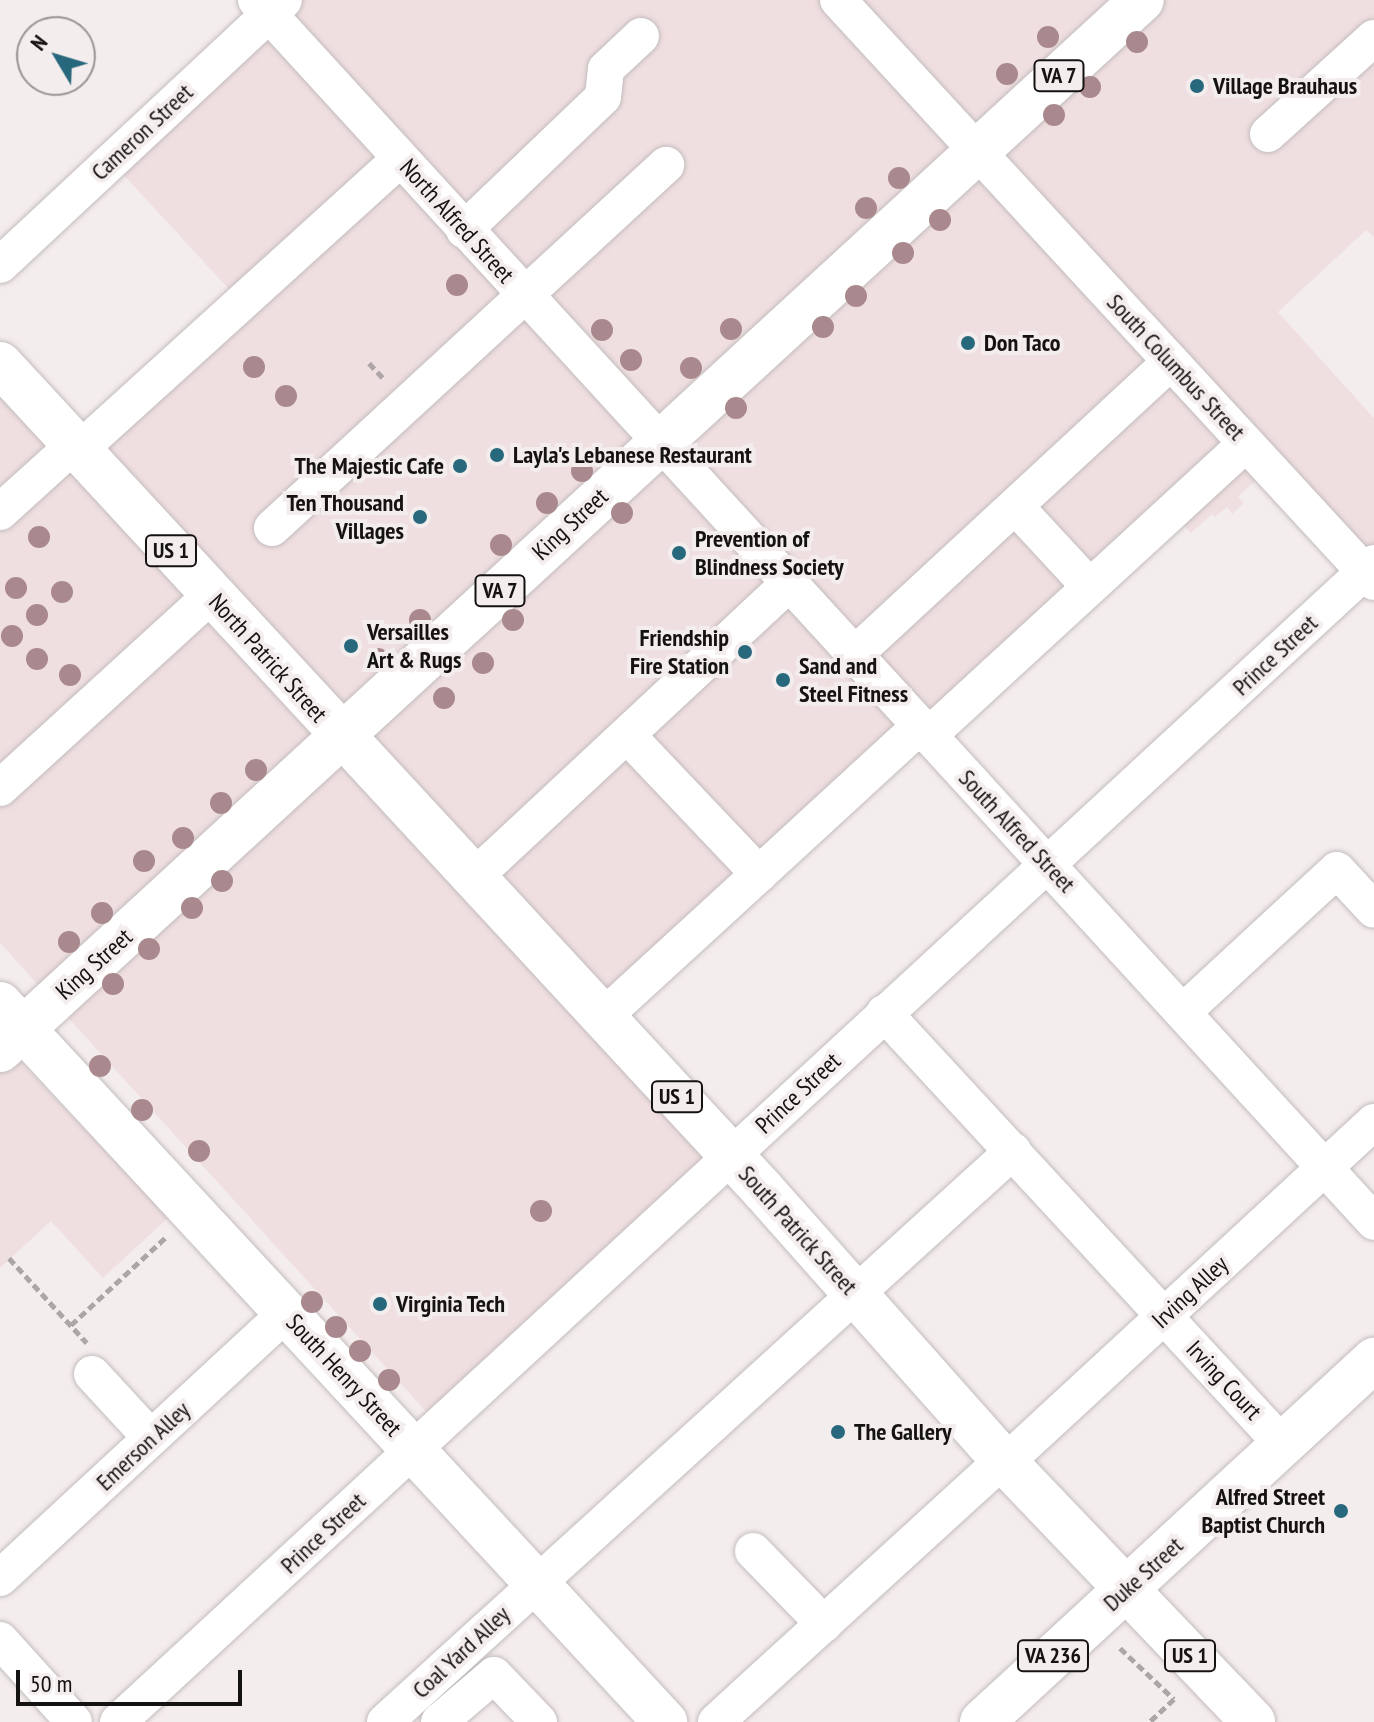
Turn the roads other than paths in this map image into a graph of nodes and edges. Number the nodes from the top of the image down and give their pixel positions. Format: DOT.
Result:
graph roads {
  1 [pos="838,0"];
  2 [pos="1142,0"];
  3 [pos="270,5"];
  4 [pos="641,36"];
  5 [pos="1374,38"];
  6 [pos="1268,134"];
  7 [pos="977,152"];
  8 [pos="400,159"];
  9 [pos="666,165"];
  10 [pos="464,230"];
  11 [pos="0,265"];
  12 [pos="524,296"];
  13 [pos="1171,361"];
  14 [pos="0,364"];
  15 [pos="658,443"];
  16 [pos="1246,444"];
  17 [pos="77,448"];
  18 [pos="1015,506"];
  19 [pos="0,512"];
  20 [pos="272,528"];
  21 [pos="1371,572"];
  22 [pos="788,584"];
  23 [pos="1090,587"];
  24 [pos="211,595"];
  25 [pos="854,655"];
  26 [pos="924,731"];
  27 [pos="627,735"];
  28 [pos="341,738"];
  29 [pos="0,788"];
  30 [pos="1047,864"];
  31 [pos="759,874"];
  32 [pos="472,879"];
  33 [pos="1374,910"];
  34 [pos="1183,1012"];
  35 [pos="884,1013"];
  36 [pos="603,1017"];
  37 [pos="8,1028"];
  38 [pos="1374,1122"];
  39 [pos="1013,1151"];
  40 [pos="730,1155"];
  41 [pos="1325,1168"];
  42 [pos="1374,1222"];
  43 [pos="856,1293"];
  44 [pos="286,1313"];
  45 [pos="1164,1316"];
  46 [pos="1374,1360"];
  47 [pos="94,1363"];
  48 [pos="151,1438"];
  49 [pos="1283,1445"];
  50 [pos="413,1449"];
  51 [pos="1004,1461"];
  52 [pos="753,1551"];
  53 [pos="0,1578"];
  54 [pos="537,1582"];
  55 [pos="1125,1591"];
  56 [pos="824,1624"];
  57 [pos="0,1640"];
  58 [pos="74,1722"];
  59 [pos="118,1722"];
  60 [pos="385,1722"];
  61 [pos="439,1722"];
  62 [pos="539,1722"];
  63 [pos="665,1722"];
  64 [pos="716,1722"];
  65 [pos="982,1722"];
  66 [pos="1253,1722"];
  1 -- 7 [label="street, South Columbus Street"];
  2 -- 7 [label="main road, King Street / VA 7"];
  3 -- 8 [label="street, North Alfred Street"];
  3 -- 11 [label="street, Cameron Street"];
  4 -- 10 [label="street"];
  5 -- 6 [label="street"];
  7 -- 13 [label="street, South Columbus Street"];
  7 -- 15 [label="main road, King Street / VA 7"];
  8 -- 10 [label="street, North Alfred Street"];
  8 -- 17 [label="street"];
  9 -- 12 [label="street"];
  10 -- 12 [label="street, North Alfred Street"];
  12 -- 15 [label="street, North Alfred Street"];
  12 -- 20 [label="street"];
  13 -- 16 [label="street, South Columbus Street"];
  13 -- 18 [label="street"];
  14 -- 17 [label="main road, North Patrick Street / US 1"];
  15 -- 22 [label="street, South Alfred Street"];
  15 -- 28 [label="main road, King Street / VA 7"];
  16 -- 21 [label="street, South Columbus Street"];
  16 -- 23 [label="street"];
  17 -- 19 [label="street"];
  17 -- 24 [label="main road, North Patrick Street / US 1"];
  18 -- 23 [label="street"];
  18 -- 25 [label="street"];
  21 -- 30 [label="street, Prince Street"];
  22 -- 25 [label="street, South Alfred Street"];
  22 -- 27 [label="street"];
  23 -- 26 [label="street"];
  24 -- 28 [label="main road, North Patrick Street / US 1"];
  24 -- 29 [label="street"];
  25 -- 26 [label="street, South Alfred Street"];
  26 -- 30 [label="street, South Alfred Street"];
  26 -- 31 [label="street"];
  27 -- 31 [label="street"];
  27 -- 32 [label="street"];
  28 -- 32 [label="main road, South Patrick Street / US 1"];
  28 -- 37 [label="main road, King Street / VA 7"];
  30 -- 34 [label="street, South Alfred Street"];
  30 -- 35 [label="street, Prince Street"];
  31 -- 36 [label="street"];
  32 -- 36 [label="main road, South Patrick Street / US 1"];
  33 -- 34 [label="street"];
  34 -- 41 [label="street, South Alfred Street"];
  35 -- 39 [label="street, Irving Court"];
  35 -- 40 [label="street, Prince Street"];
  36 -- 40 [label="main road, South Patrick Street / US 1"];
  37 -- 44 [label="main road, South Henry Street"];
  38 -- 41 [label="street, Irving Alley"];
  39 -- 43 [label="street, Coal Yard Alley"];
  39 -- 45 [label="street, Irving Court"];
  40 -- 43 [label="main road, South Patrick Street / US 1"];
  40 -- 50 [label="street, Prince Street"];
  41 -- 42 [label="street, South Alfred Street"];
  41 -- 45 [label="street, Irving Alley"];
  43 -- 51 [label="main road, South Patrick Street / US 1"];
  43 -- 54 [label="street, Coal Yard Alley"];
  44 -- 48 [label="street, Emerson Alley"];
  44 -- 50 [label="main road, South Henry Street"];
  45 -- 49 [label="street, Irving Court"];
  45 -- 51 [label="street, Irving Alley"];
  46 -- 49 [label="main road, Duke Street / VA 236"];
  47 -- 48 [label="street"];
  48 -- 53 [label="street, Emerson Alley"];
  49 -- 55 [label="main road, Duke Street / VA 236"];
  50 -- 54 [label="main road, South Henry Street"];
  50 -- 59 [label="street, Prince Street"];
  51 -- 55 [label="main road, South Patrick Street / US 1"];
  51 -- 56 [label="street, Irving Alley"];
  52 -- 56 [label="street"];
  54 -- 60 [label="street, Coal Yard Alley"];
  54 -- 63 [label="main road, South Henry Street"];
  55 -- 65 [label="main road, Duke Street / VA 236"];
  55 -- 66 [label="main road, South Patrick Street / US 1"];
  56 -- 64 [label="street, Irving Alley"];
  57 -- 58 [label="street"];
  61 -- 62 [label="street"];
}
